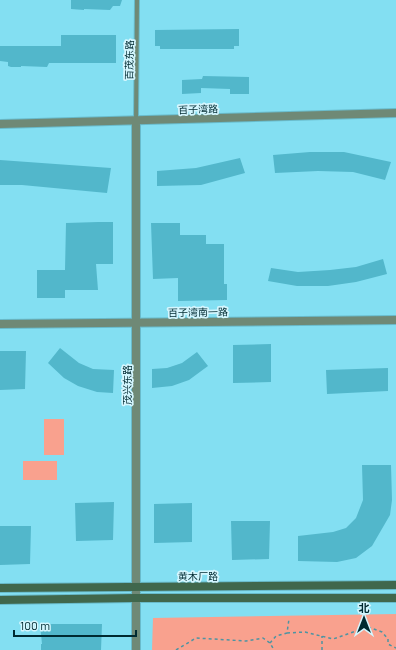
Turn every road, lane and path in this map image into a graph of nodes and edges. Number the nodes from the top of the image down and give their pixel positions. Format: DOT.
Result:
graph roads {
  1 [pos="137,0"];
  2 [pos="396,113"];
  3 [pos="136,121"];
  4 [pos="0,124"];
  5 [pos="396,320"];
  6 [pos="137,323"];
  7 [pos="0,324"];
  8 [pos="396,585"];
  9 [pos="137,587"];
  10 [pos="0,588"];
  11 [pos="135,598"];
  12 [pos="396,598"];
  13 [pos="0,600"];
  14 [pos="289,619"];
  15 [pos="287,633"];
  16 [pos="322,635"];
  17 [pos="270,643"];
  18 [pos="396,648"];
  19 [pos="136,650"];
  20 [pos="176,650"];
  21 [pos="274,650"];
  22 [pos="322,650"];
  1 -- 3 [label="lane, 百茂东路"];
  2 -- 3 [label="street, 百子湾路"];
  3 -- 4 [label="street, 百子湾路"];
  3 -- 6 [label="street, 茂兴东路"];
  5 -- 6 [label="street, 百子湾南一路"];
  6 -- 7 [label="street, 百子湾南一路"];
  6 -- 9 [label="street, 茂兴东路"];
  8 -- 9 [label="main road, 黄木厂路"];
  9 -- 10 [label="main road, 黄木厂路"];
  9 -- 11 [label="street, 茂兴东路"];
  11 -- 12 [label="main road"];
  11 -- 13 [label="main road"];
  11 -- 19 [label="street, 茂兴东路"];
  14 -- 15 [label="path"];
  15 -- 16 [label="path"];
  15 -- 17 [label="path"];
  16 -- 18 [label="path"];
  16 -- 22 [label="path"];
  17 -- 20 [label="path"];
  17 -- 21 [label="path"];
}
